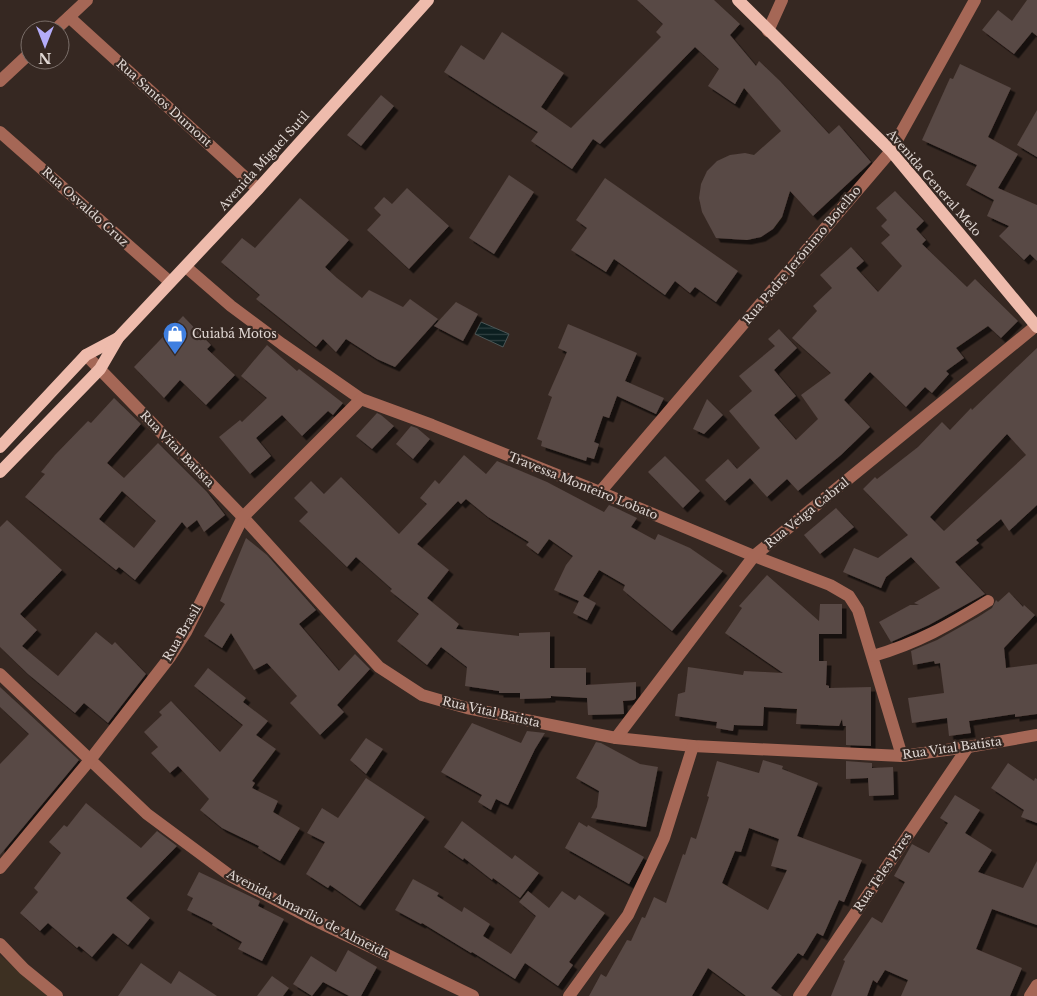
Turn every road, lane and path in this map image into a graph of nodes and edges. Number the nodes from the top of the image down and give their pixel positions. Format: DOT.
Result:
graph roads {
  1 [pos="87,0"];
  2 [pos="428,0"];
  3 [pos="738,0"];
  4 [pos="782,0"];
  5 [pos="975,0"];
  6 [pos="69,17"];
  7 [pos="66,20"];
  8 [pos="768,31"];
  9 [pos="20,63"];
  10 [pos="0,82"];
  11 [pos="0,132"];
  12 [pos="891,151"];
  13 [pos="258,188"];
  14 [pos="186,267"];
  15 [pos="170,282"];
  16 [pos="1037,326"];
  17 [pos="118,338"];
  18 [pos="86,354"];
  19 [pos="100,369"];
  20 [pos="361,399"];
  21 [pos="0,447"];
  22 [pos="0,472"];
  23 [pos="600,492"];
  24 [pos="243,517"];
  25 [pos="754,556"];
  26 [pos="988,601"];
  27 [pos="873,656"];
  28 [pos="0,674"];
  29 [pos="1037,735"];
  30 [pos="616,738"];
  31 [pos="693,746"];
  32 [pos="968,747"];
  33 [pos="902,756"];
  34 [pos="90,760"];
  35 [pos="0,868"];
  36 [pos="0,944"];
  37 [pos="1037,985"];
  38 [pos="56,996"];
  39 [pos="473,996"];
  40 [pos="569,996"];
  41 [pos="799,996"];
  42 [pos="1030,996"];
  1 -- 6 [label="street"];
  2 -- 13 [label="main road, Avenida Miguel Sutil"];
  3 -- 8 [label="main road, Avenida General Melo"];
  4 -- 8 [label="street"];
  5 -- 12 [label="street, Rua Padre Jerônimo Botelho"];
  6 -- 7 [label="street"];
  6 -- 13 [label="street, Rua Santos Dumont"];
  8 -- 12 [label="main road, Avenida General Melo"];
  9 -- 10 [label="street"];
  11 -- 15 [label="street, Rua Osvaldo Cruz"];
  12 -- 16 [label="main road, Avenida General Melo"];
  12 -- 23 [label="street, Rua Padre Jerônimo Botelho"];
  13 -- 14 [label="main road, Avenida Miguel Sutil"];
  14 -- 15 [label="main road, Avenida Miguel Sutil"];
  14 -- 20 [label="street, Travessa Monteiro Lobato"];
  15 -- 17 [label="main road, Avenida Miguel Sutil"];
  16 -- 25 [label="street, Rua Veiga Cabral"];
  17 -- 18 [label="main road, Avenida Miguel Sutil"];
  17 -- 19 [label="main road, Avenida Miguel Sutil"];
  18 -- 19 [label="street, Rua Vital Batista"];
  18 -- 21 [label="main road, Avenida Miguel Sutil"];
  19 -- 22 [label="main road, Avenida Miguel Sutil"];
  19 -- 24 [label="street, Rua Vital Batista"];
  20 -- 23 [label="street, Travessa Monteiro Lobato"];
  20 -- 24 [label="street, Rua Brasil"];
  23 -- 25 [label="street, Travessa Monteiro Lobato"];
  24 -- 30 [label="street, Rua Vital Batista"];
  24 -- 34 [label="street, Rua Brasil"];
  25 -- 27 [label="street, Travessa Monteiro Lobato"];
  25 -- 30 [label="street, Rua Veiga Cabral"];
  26 -- 27 [label="street"];
  27 -- 33 [label="street, Travessa Monteiro Lobato"];
  28 -- 34 [label="street, Avenida Amarílio de Almeida"];
  29 -- 32 [label="street, Rua Vital Batista"];
  30 -- 31 [label="street, Rua Vital Batista"];
  31 -- 33 [label="street, Rua Vital Batista"];
  31 -- 40 [label="street"];
  32 -- 33 [label="street, Rua Vital Batista"];
  32 -- 41 [label="street, Rua Teles Pires"];
  34 -- 35 [label="street, Rua Brasil"];
  34 -- 39 [label="street, Avenida Amarílio de Almeida"];
  36 -- 38 [label="street"];
  37 -- 42 [label="street"];
}
